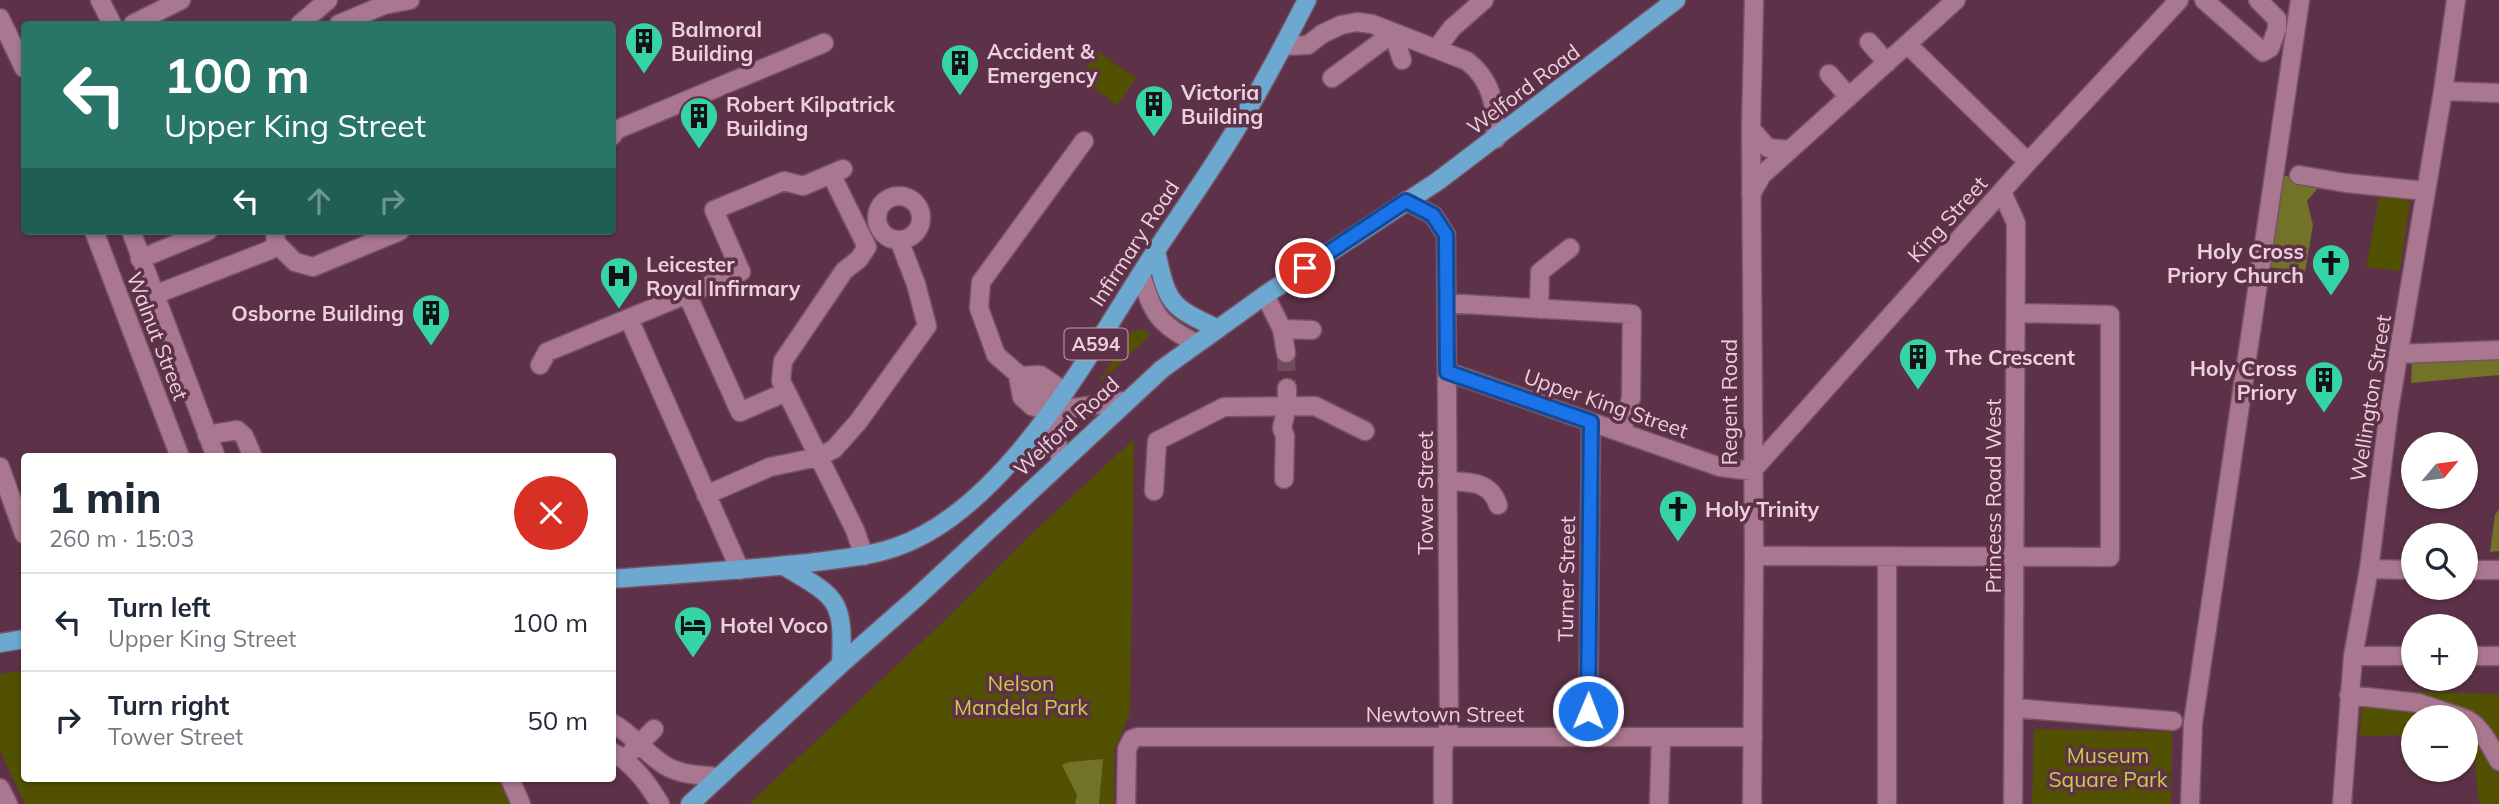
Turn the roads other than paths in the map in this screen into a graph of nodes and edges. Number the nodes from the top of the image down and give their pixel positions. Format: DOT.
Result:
graph roads {
  1 [pos="100,0"];
  2 [pos="181,0"];
  3 [pos="327,0"];
  4 [pos="410,0"];
  5 [pos="1307,0"];
  6 [pos="1484,0"];
  7 [pos="1676,0"];
  8 [pos="1754,0"];
  9 [pos="1956,0"];
  10 [pos="2179,0"];
  11 [pos="2204,0"];
  12 [pos="2258,0"];
  13 [pos="2300,0"];
  14 [pos="2456,0"];
  15 [pos="0,18"];
  16 [pos="111,21"];
  17 [pos="139,21"];
  18 [pos="303,21"];
  19 [pos="346,21"];
  20 [pos="1393,33"];
  21 [pos="1869,42"];
  22 [pos="824,43"];
  23 [pos="1907,44"];
  24 [pos="1284,46"];
  25 [pos="1437,48"];
  26 [pos="1402,60"];
  27 [pos="21,62"];
  28 [pos="1886,63"];
  29 [pos="1829,74"];
  30 [pos="1332,78"];
  31 [pos="2443,91"];
  32 [pos="2499,93"];
  33 [pos="1849,97"];
  34 [pos="1751,129"];
  35 [pos="616,131"];
  36 [pos="1496,139"];
  37 [pos="1084,141"];
  38 [pos="1790,150"];
  39 [pos="2028,162"];
  40 [pos="2300,175"];
  41 [pos="2425,191"];
  42 [pos="2002,192"];
  43 [pos="1751,194"];
  44 [pos="1406,201"];
  45 [pos="96,235"];
  46 [pos="132,235"];
  47 [pos="198,235"];
  48 [pos="390,235"];
  49 [pos="280,240"];
  50 [pos="899,240"];
  51 [pos="1570,248"];
  52 [pos="1156,252"];
  53 [pos="140,259"];
  54 [pos="1141,274"];
  55 [pos="687,294"];
  56 [pos="154,295"];
  57 [pos="1265,295"];
  58 [pos="1446,303"];
  59 [pos="1539,309"];
  60 [pos="2016,313"];
  61 [pos="629,319"];
  62 [pos="1218,329"];
  63 [pos="1282,329"];
  64 [pos="1312,330"];
  65 [pos="1196,343"];
  66 [pos="2499,350"];
  67 [pos="1286,353"];
  68 [pos="2398,354"];
  69 [pos="540,365"];
  70 [pos="1447,372"];
  71 [pos="1018,376"];
  72 [pos="1287,387"];
  73 [pos="786,392"];
  74 [pos="1065,392"];
  75 [pos="1125,401"];
  76 [pos="1287,407"];
  77 [pos="1051,411"];
  78 [pos="1591,422"];
  79 [pos="1366,432"];
  80 [pos="1622,432"];
  81 [pos="207,435"];
  82 [pos="178,453"];
  83 [pos="214,453"];
  84 [pos="251,453"];
  85 [pos="818,457"];
  86 [pos="1061,462"];
  87 [pos="0,467"];
  88 [pos="1752,471"];
  89 [pos="1284,479"];
  90 [pos="1447,481"];
  91 [pos="1154,491"];
  92 [pos="706,495"];
  93 [pos="1498,505"];
  94 [pos="21,526"];
  95 [pos="864,556"];
  96 [pos="1754,556"];
  97 [pos="1887,557"];
  98 [pos="2015,557"];
  99 [pos="784,566"];
  100 [pos="2369,569"];
  101 [pos="740,570"];
  102 [pos="2401,570"];
  103 [pos="2478,570"];
  104 [pos="2499,570"];
  105 [pos="616,579"];
  106 [pos="21,640"];
  107 [pos="0,643"];
  108 [pos="2353,656"];
  109 [pos="2401,656"];
  110 [pos="2478,656"];
  111 [pos="2499,656"];
  112 [pos="841,664"];
  113 [pos="2349,695"];
  114 [pos="2425,705"];
  115 [pos="2014,708"];
  116 [pos="2173,721"];
  117 [pos="616,726"];
  118 [pos="654,729"];
  119 [pos="2478,729"];
  120 [pos="1446,736"];
  121 [pos="1588,737"];
  122 [pos="1661,737"];
  123 [pos="1753,737"];
  124 [pos="640,743"];
  125 [pos="618,755"];
  126 [pos="2499,761"];
  127 [pos="719,777"];
  128 [pos="511,782"];
  129 [pos="0,788"];
  130 [pos="1887,801"];
  131 [pos="8,804"];
  132 [pos="522,804"];
  133 [pos="660,804"];
  134 [pos="690,804"];
  135 [pos="1126,804"];
  136 [pos="1443,804"];
  137 [pos="1658,804"];
  138 [pos="1752,804"];
  139 [pos="2013,804"];
  140 [pos="2190,804"];
  141 [pos="2342,804"];
  1 -- 16 [label="street"];
  2 -- 17 [label="street"];
  3 -- 18 [label="street"];
  4 -- 19 [label="street"];
  5 -- 24 [label="main road, Infirmary Road / A594"];
  6 -- 25 [label="street"];
  7 -- 36 [label="main road, Welford Road / A594"];
  8 -- 34 [label="street, Regent Road"];
  9 -- 23 [label="street"];
  10 -- 39 [label="street, King Street"];
  11 -- 12 [label="street"];
  13 -- 140 [label="street"];
  14 -- 31 [label="street, Wellington Street"];
  15 -- 27 [label="street"];
  20 -- 24 [label="street"];
  20 -- 25 [label="street"];
  20 -- 26 [label="street"];
  20 -- 30 [label="street"];
  21 -- 28 [label="street"];
  22 -- 35 [label="street"];
  23 -- 28 [label="street"];
  23 -- 39 [label="street"];
  24 -- 52 [label="main road, Infirmary Road / A594"];
  25 -- 36 [label="street"];
  28 -- 33 [label="street"];
  29 -- 33 [label="street"];
  31 -- 32 [label="street"];
  31 -- 41 [label="street, Wellington Street"];
  33 -- 38 [label="street"];
  34 -- 38 [label="street"];
  34 -- 43 [label="street, Regent Road"];
  36 -- 44 [label="main road, Welford Road / A594"];
  37 -- 71 [label="street"];
  38 -- 43 [label="street"];
  39 -- 42 [label="street, King Street"];
  40 -- 41 [label="street"];
  41 -- 68 [label="street, Wellington Street"];
  42 -- 60 [label="street, Princess Road West"];
  42 -- 88 [label="street, King Street"];
  43 -- 88 [label="street, Regent Road"];
  44 -- 57 [label="main road, Welford Road / A594"];
  44 -- 58 [label="street, Tower Street"];
  45 -- 82 [label="street, Walnut Street"];
  46 -- 53 [label="street"];
  47 -- 53 [label="street"];
  48 -- 49 [label="street"];
  49 -- 56 [label="street"];
  50 -- 85 [label="street"];
  51 -- 59 [label="street"];
  52 -- 54 [label="main road, Infirmary Road / A594"];
  52 -- 62 [label="main road"];
  53 -- 56 [label="street"];
  54 -- 65 [label="street"];
  54 -- 74 [label="main road, Infirmary Road / A594"];
  55 -- 61 [label="street"];
  55 -- 73 [label="street"];
  55 -- 73 [label="street"];
  56 -- 81 [label="street"];
  57 -- 62 [label="main road, Welford Road / A594"];
  57 -- 63 [label="street"];
  58 -- 59 [label="street"];
  58 -- 70 [label="street, Tower Street"];
  59 -- 80 [label="street"];
  60 -- 98 [label="street, Princess Road West"];
  60 -- 98 [label="street"];
  61 -- 69 [label="street"];
  61 -- 92 [label="street"];
  62 -- 65 [label="main road, Welford Road / A594"];
  63 -- 64 [label="street"];
  63 -- 67 [label="street"];
  65 -- 75 [label="main road, Welford Road / A594"];
  66 -- 68 [label="street"];
  68 -- 100 [label="street, Wellington Street"];
  70 -- 78 [label="street, Upper King Street"];
  70 -- 90 [label="street, Tower Street"];
  71 -- 74 [label="street"];
  71 -- 77 [label="street"];
  72 -- 76 [label="street"];
  73 -- 85 [label="street"];
  74 -- 77 [label="main road, Infirmary Road / A594"];
  75 -- 77 [label="street"];
  75 -- 86 [label="main road, Welford Road / A594"];
  76 -- 79 [label="street"];
  76 -- 89 [label="street"];
  76 -- 91 [label="street"];
  77 -- 86 [label="street"];
  77 -- 95 [label="main road, Infirmary Road / A594"];
  78 -- 80 [label="street, Upper King Street"];
  78 -- 121 [label="street, Turner Street"];
  80 -- 88 [label="street, Upper King Street"];
  81 -- 83 [label="street"];
  81 -- 84 [label="street"];
  85 -- 92 [label="street"];
  85 -- 95 [label="street"];
  86 -- 112 [label="main road, Welford Road / A594"];
  87 -- 94 [label="street"];
  88 -- 96 [label="street, Regent Road"];
  90 -- 93 [label="street"];
  90 -- 120 [label="street, Tower Street"];
  92 -- 101 [label="street"];
  95 -- 99 [label="main road, Infirmary Road / A594"];
  96 -- 97 [label="street"];
  96 -- 123 [label="street, Regent Road"];
  97 -- 98 [label="street"];
  97 -- 130 [label="street"];
  98 -- 115 [label="street, Princess Road West"];
  99 -- 101 [label="main road, A594"];
  99 -- 112 [label="main road"];
  100 -- 102 [label="street"];
  100 -- 108 [label="street, Wellington Street"];
  101 -- 105 [label="main road, A594"];
  103 -- 104 [label="street"];
  106 -- 107 [label="main road"];
  108 -- 109 [label="street"];
  108 -- 113 [label="street, Wellington Street"];
  110 -- 111 [label="street"];
  112 -- 127 [label="main road, Welford Road / A594"];
  113 -- 114 [label="street"];
  113 -- 141 [label="street, Wellington Street"];
  115 -- 116 [label="street"];
  115 -- 139 [label="street, Princess Road West"];
  117 -- 124 [label="street"];
  118 -- 124 [label="street"];
  119 -- 126 [label="street"];
  120 -- 121 [label="street, Newtown Street"];
  120 -- 135 [label="street, Newtown Street"];
  120 -- 136 [label="street, Tower Street"];
  121 -- 122 [label="street, Newtown Street"];
  122 -- 123 [label="street, Newtown Street"];
  122 -- 137 [label="street"];
  123 -- 138 [label="street, Regent Road"];
  124 -- 125 [label="street"];
  124 -- 127 [label="street"];
  125 -- 133 [label="street"];
  127 -- 134 [label="main road, Welford Road / A594"];
  128 -- 132 [label="street"];
  129 -- 131 [label="street"];
}
